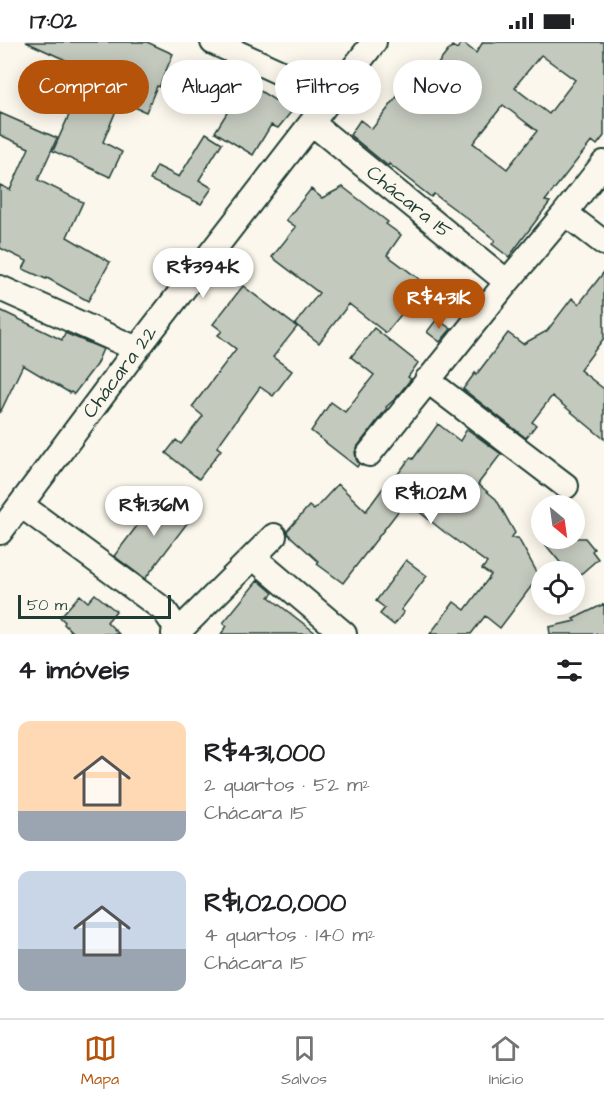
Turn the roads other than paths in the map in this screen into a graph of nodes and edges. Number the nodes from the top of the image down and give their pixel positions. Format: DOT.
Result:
graph roads {
  1 [pos="213,42"];
  2 [pos="374,42"];
  3 [pos="360,60"];
  4 [pos="275,70"];
  5 [pos="319,114"];
  6 [pos="312,123"];
  7 [pos="604,163"];
  8 [pos="565,213"];
  9 [pos="604,243"];
  10 [pos="507,282"];
  11 [pos="0,288"];
  12 [pos="137,349"];
  13 [pos="427,380"];
  14 [pos="369,454"];
  15 [pos="566,486"];
  16 [pos="21,505"];
  17 [pos="0,532"];
  18 [pos="274,536"];
  19 [pos="253,557"];
  20 [pos="175,634"];
  21 [pos="344,634"];
  1 -- 4 [label="street"];
  2 -- 3 [label="street, Chácara 22"];
  5 -- 6 [label="street, Chácara 22"];
  6 -- 10 [label="street, Chácara 15"];
  6 -- 12 [label="street, Chácara 22"];
  7 -- 8 [label="street"];
  8 -- 9 [label="street"];
  8 -- 10 [label="street"];
  10 -- 13 [label="street"];
  11 -- 12 [label="street"];
  12 -- 16 [label="street, Chácara 22"];
  13 -- 14 [label="street"];
  13 -- 15 [label="street"];
  16 -- 17 [label="street, Chácara 22"];
  16 -- 20 [label="street"];
  18 -- 19 [label="street"];
  19 -- 20 [label="street"];
  19 -- 21 [label="street"];
}
